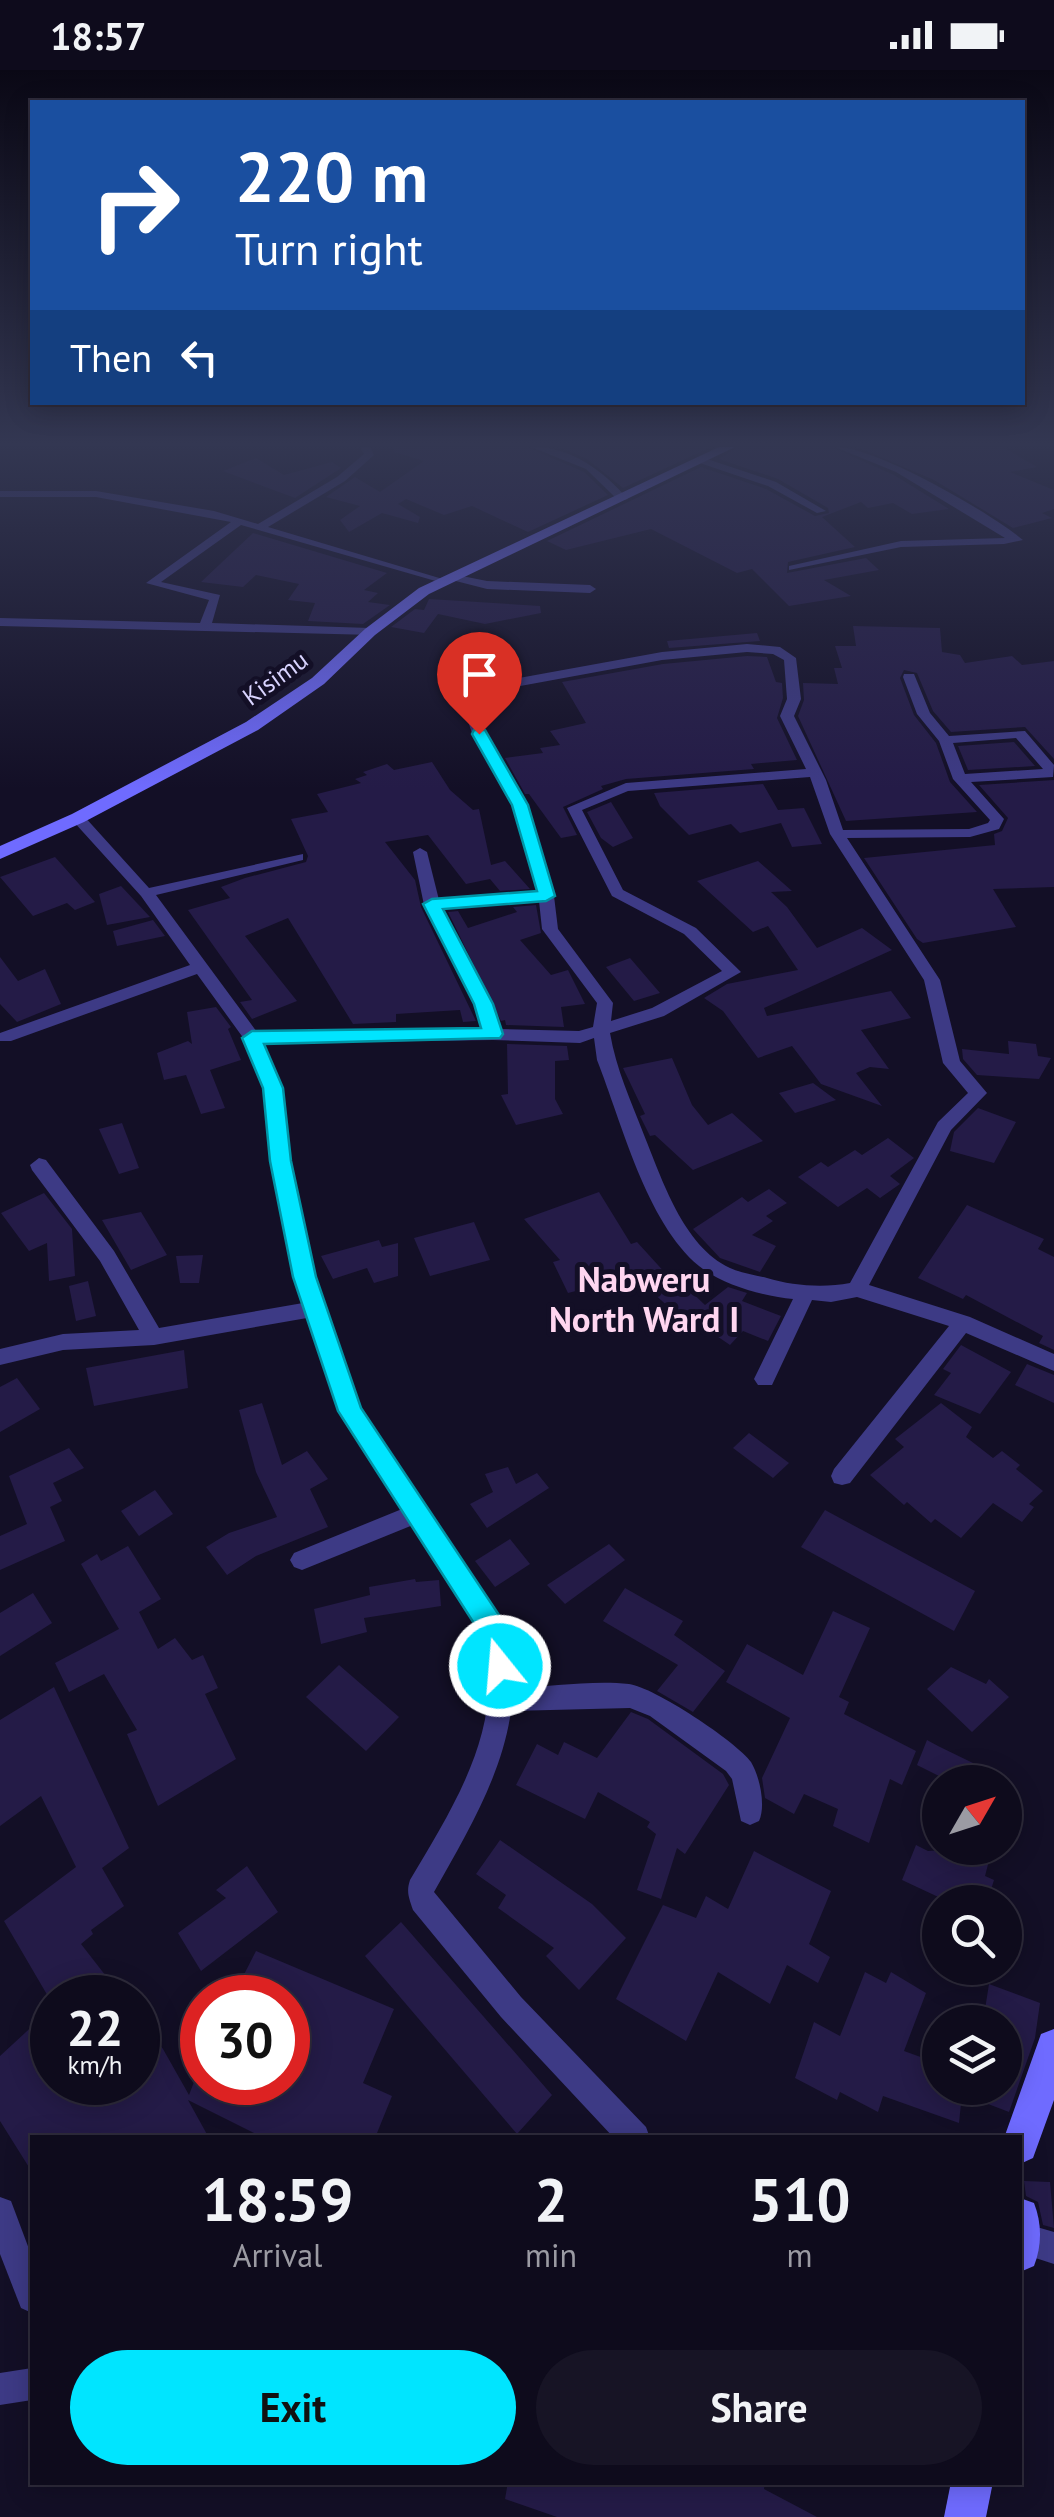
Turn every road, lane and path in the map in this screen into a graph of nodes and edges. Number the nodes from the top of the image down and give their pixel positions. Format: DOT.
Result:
graph roads {
  1 [pos="184,561"];
  2 [pos="381,561"];
  3 [pos="486,561"];
  4 [pos="824,561"];
  5 [pos="793,568"];
  6 [pos="447,579"];
  7 [pos="590,589"];
  8 [pos="0,622"];
  9 [pos="204,628"];
  10 [pos="370,632"];
  11 [pos="908,677"];
  12 [pos="946,740"];
  13 [pos="816,772"];
  14 [pos="960,779"];
  15 [pos="78,818"];
  16 [pos="837,834"];
  17 [pos="420,852"];
  18 [pos="0,853"];
  19 [pos="298,857"];
  20 [pos="146,893"];
  21 [pos="546,896"];
  22 [pos="432,904"];
  23 [pos="200,968"];
  24 [pos="601,1032"];
  25 [pos="493,1034"];
  26 [pos="5,1037"];
  27 [pos="252,1038"];
  28 [pos="40,1165"];
  29 [pos="857,1288"];
  30 [pos="804,1294"];
  31 [pos="314,1308"];
  32 [pos="963,1323"];
  33 [pos="154,1336"];
  34 [pos="0,1357"];
  35 [pos="1054,1363"];
  36 [pos="765,1379"];
  37 [pos="842,1476"];
  38 [pos="417,1514"];
  39 [pos="302,1560"];
  40 [pos="502,1700"];
  41 [pos="750,1812"];
  42 [pos="1054,2047"];
  43 [pos="633,2135"];
  44 [pos="1022,2139"];
  45 [pos="0,2212"];
  46 [pos="30,2292"];
  47 [pos="30,2384"];
  48 [pos="0,2389"];
  49 [pos="971,2485"];
  50 [pos="965,2517"];
  1 -- 9 [label="street"];
  2 -- 6 [label="street"];
  3 -- 6 [label="street, Kisimu"];
  4 -- 5 [label="street"];
  6 -- 7 [label="street"];
  6 -- 10 [label="street, Kisimu"];
  8 -- 9 [label="street"];
  9 -- 10 [label="street"];
  10 -- 15 [label="street, Kisimu"];
  11 -- 12 [label="street"];
  12 -- 14 [label="street"];
  12 -- 14 [label="street"];
  13 -- 16 [label="street"];
  13 -- 21 [label="street"];
  13 -- 24 [label="street"];
  14 -- 16 [label="street"];
  15 -- 18 [label="street, Kisimu"];
  15 -- 20 [label="street"];
  16 -- 29 [label="street"];
  17 -- 22 [label="street"];
  19 -- 20 [label="street"];
  20 -- 23 [label="street"];
  21 -- 22 [label="street"];
  21 -- 24 [label="street"];
  22 -- 25 [label="street"];
  23 -- 26 [label="street"];
  23 -- 27 [label="street"];
  24 -- 25 [label="street"];
  24 -- 30 [label="street"];
  25 -- 27 [label="street"];
  27 -- 31 [label="street"];
  28 -- 33 [label="street"];
  29 -- 30 [label="street"];
  29 -- 32 [label="street"];
  30 -- 36 [label="street"];
  31 -- 33 [label="street"];
  31 -- 38 [label="street"];
  32 -- 35 [label="street"];
  32 -- 37 [label="street"];
  33 -- 34 [label="street"];
  38 -- 39 [label="street"];
  38 -- 40 [label="street"];
  40 -- 41 [label="street"];
  40 -- 43 [label="street"];
  42 -- 44 [label="street"];
  45 -- 46 [label="street"];
  47 -- 48 [label="street"];
  49 -- 50 [label="street"];
}
